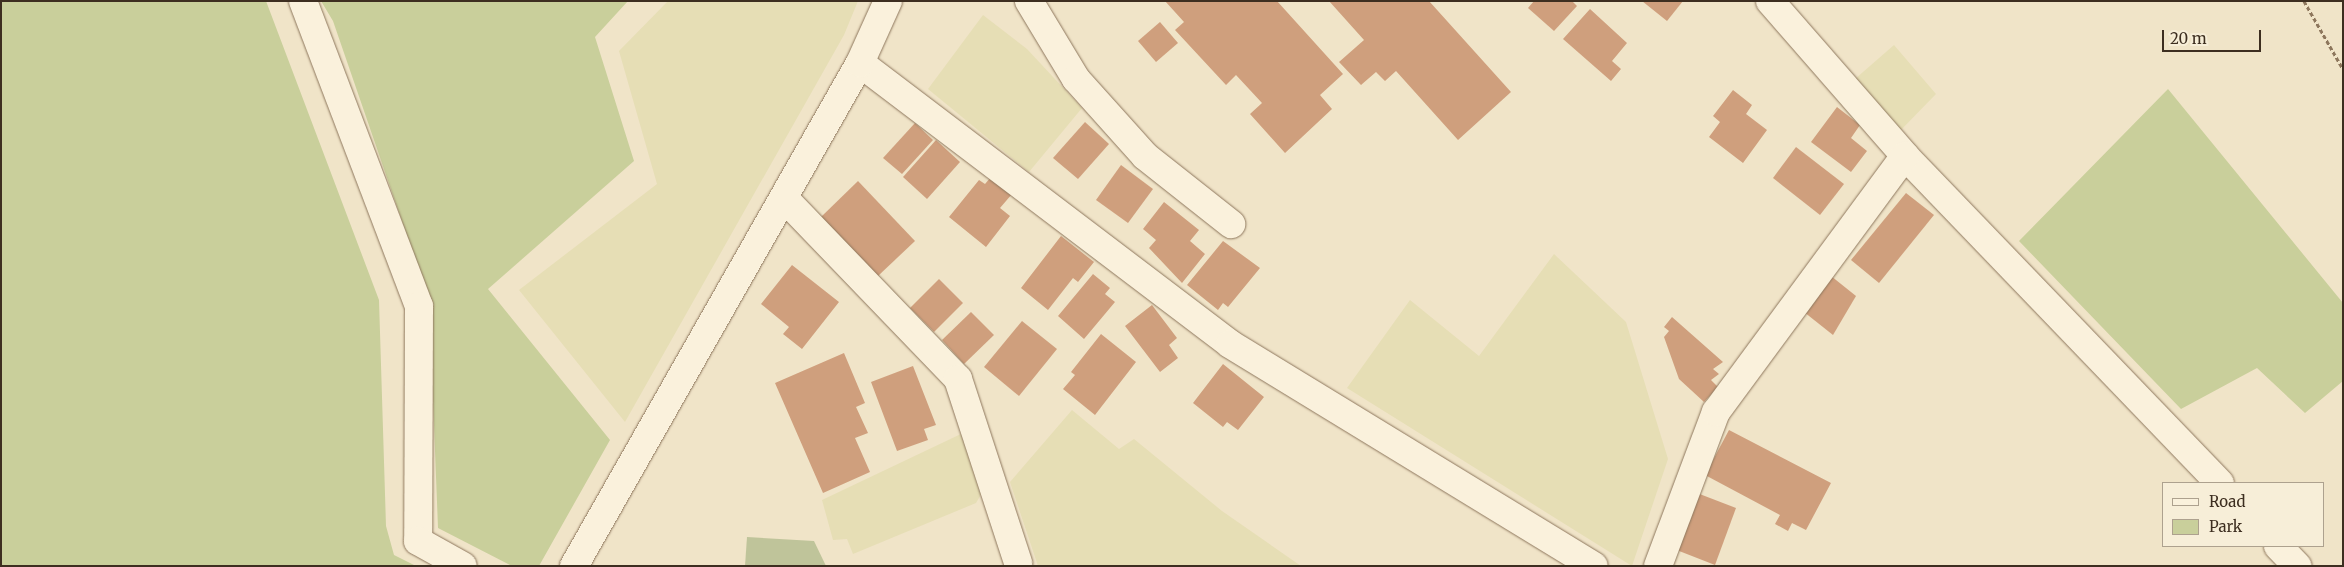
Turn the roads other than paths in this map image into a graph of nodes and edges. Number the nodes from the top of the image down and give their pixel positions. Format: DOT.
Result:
graph roads {
  1 [pos="304,1"];
  2 [pos="888,1"];
  3 [pos="1029,1"];
  4 [pos="1770,1"];
  5 [pos="860,63"];
  6 [pos="1905,156"];
  7 [pos="784,198"];
  8 [pos="1231,224"];
  9 [pos="2219,482"];
  10 [pos="2279,547"];
  11 [pos="1018,563"];
  12 [pos="463,566"];
  13 [pos="574,566"];
  14 [pos="1594,566"];
  15 [pos="1658,566"];
  16 [pos="2297,566"];
  1 -- 12 [label="street"];
  2 -- 5 [label="street"];
  3 -- 8 [label="street"];
  4 -- 6 [label="street"];
  5 -- 7 [label="street"];
  5 -- 14 [label="street"];
  6 -- 9 [label="street"];
  6 -- 15 [label="street"];
  7 -- 11 [label="street"];
  7 -- 13 [label="street"];
  10 -- 16 [label="street"];
}
